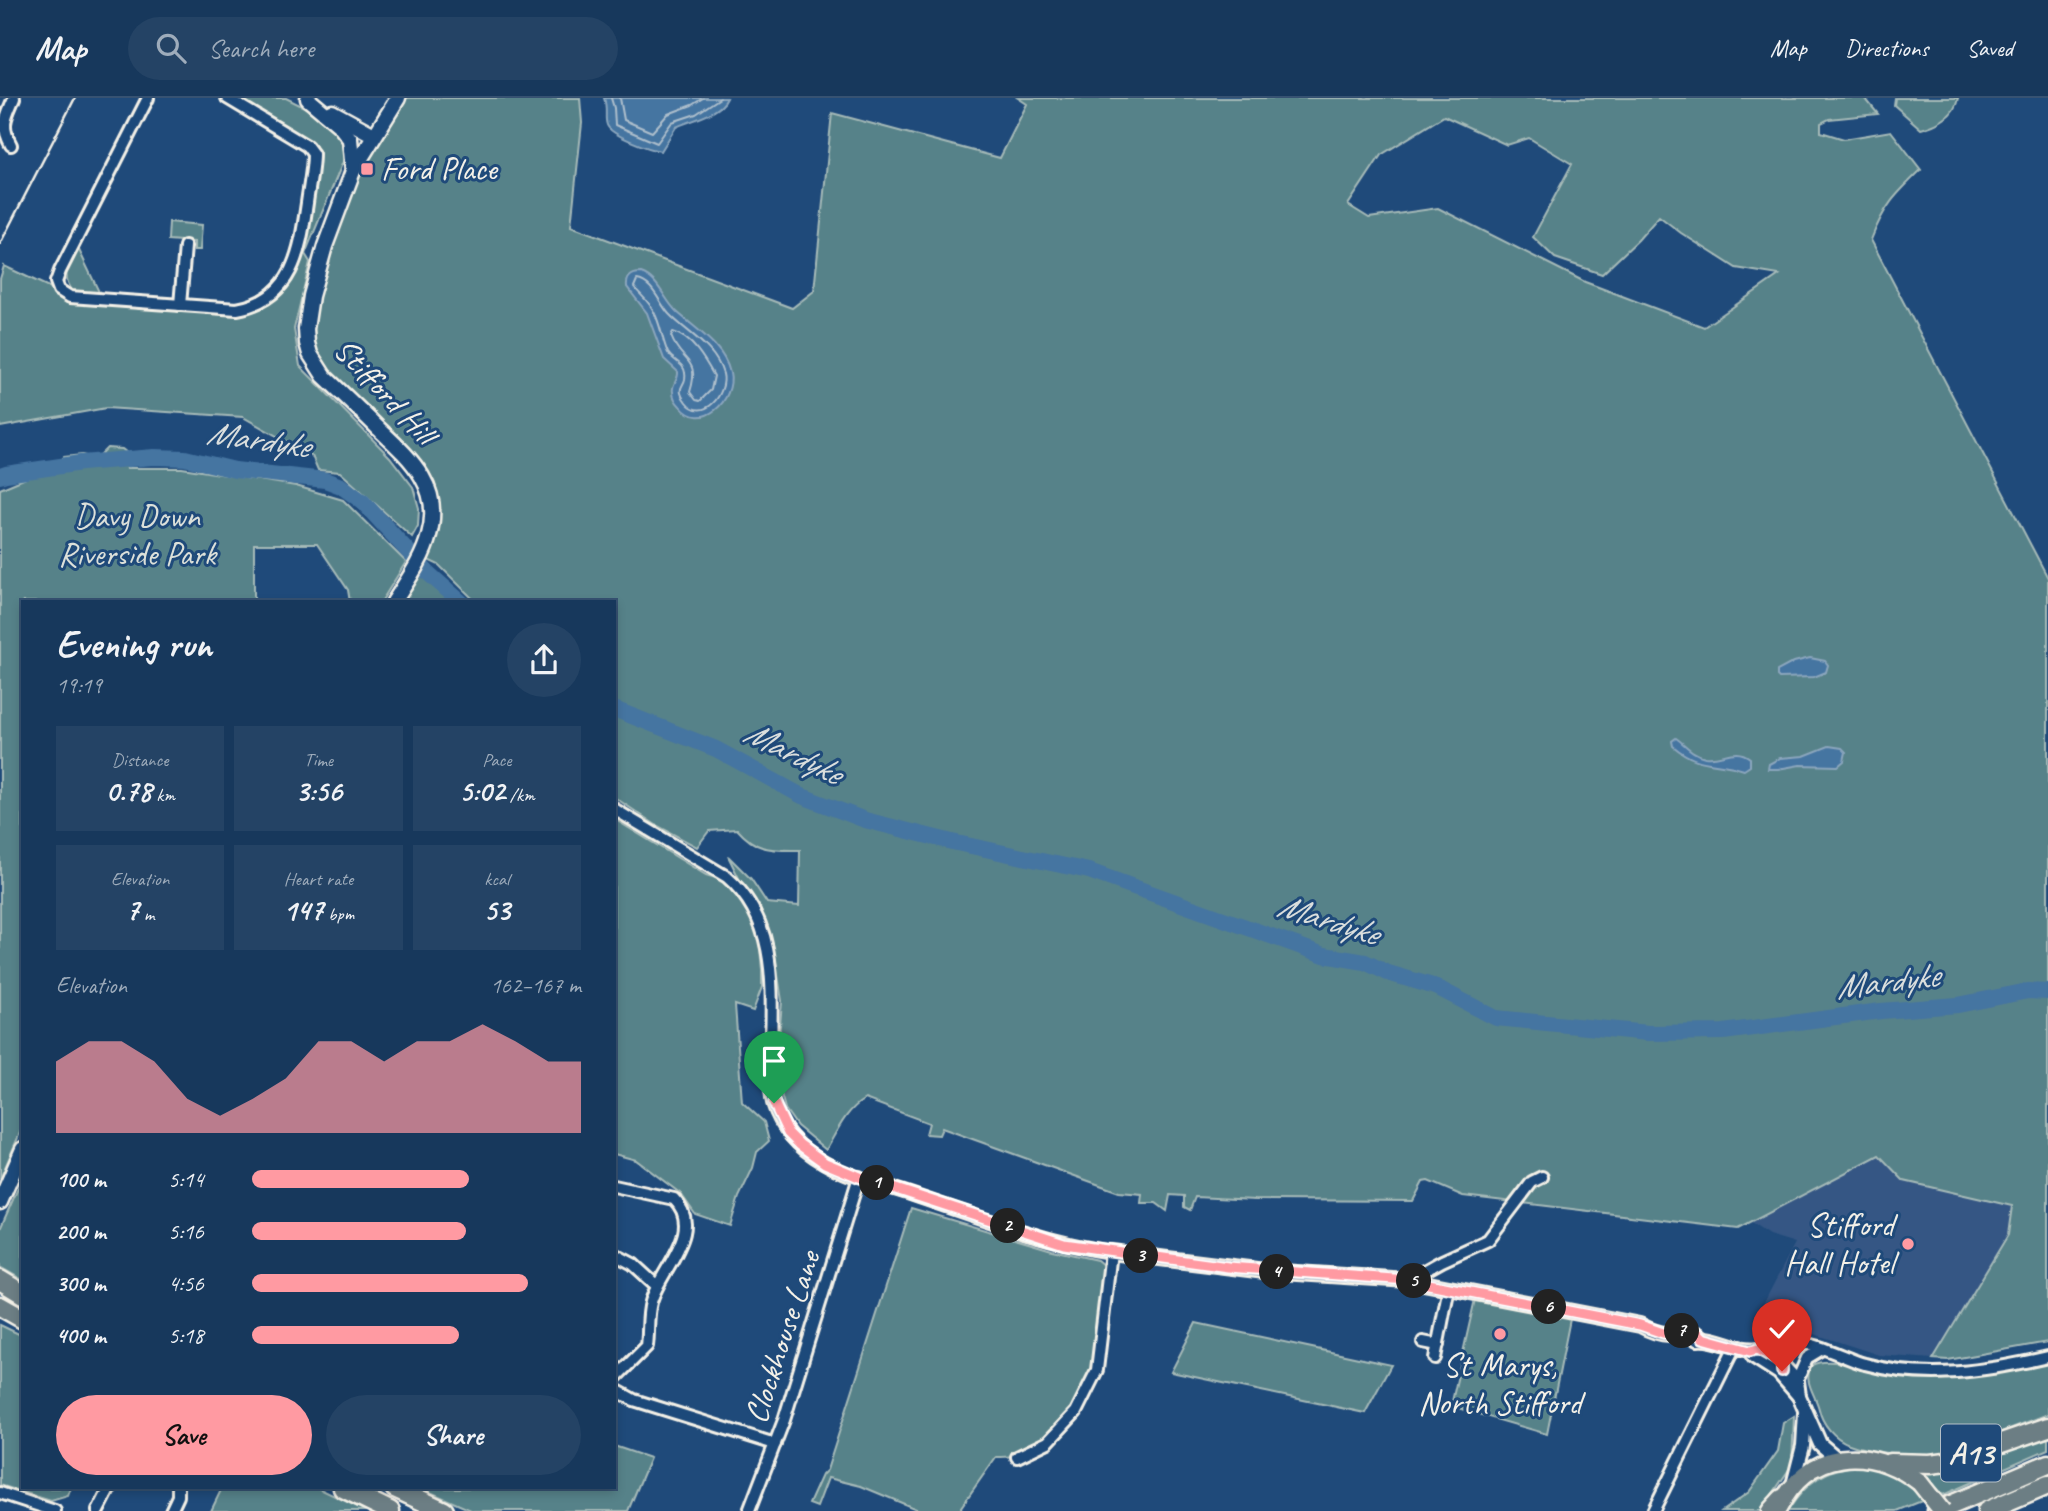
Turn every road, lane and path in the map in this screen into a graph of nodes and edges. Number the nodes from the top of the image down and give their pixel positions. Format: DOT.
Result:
graph roads {
  1 [pos="14,98"];
  2 [pos="148,98"];
  3 [pos="227,98"];
  4 [pos="308,98"];
  5 [pos="398,98"];
  6 [pos="374,135"];
  7 [pos="11,145"];
  8 [pos="353,171"];
  9 [pos="185,246"];
  10 [pos="180,305"];
  11 [pos="395,600"];
  12 [pos="616,809"];
  13 [pos="21,1154"];
  14 [pos="859,1177"];
  15 [pos="1542,1177"];
  16 [pos="616,1186"];
  17 [pos="0,1202"];
  18 [pos="1111,1252"];
  19 [pos="616,1255"];
  20 [pos="0,1280"];
  21 [pos="1408,1280"];
  22 [pos="657,1286"];
  23 [pos="1449,1287"];
  24 [pos="21,1292"];
  25 [pos="0,1306"];
  26 [pos="21,1318"];
  27 [pos="1423,1342"];
  28 [pos="1438,1345"];
  29 [pos="1735,1346"];
  30 [pos="1822,1349"];
  31 [pos="2048,1357"];
  32 [pos="1435,1358"];
  33 [pos="1782,1370"];
  34 [pos="616,1377"];
  35 [pos="1797,1381"];
  36 [pos="616,1390"];
  37 [pos="1799,1396"];
  38 [pos="1805,1413"];
  39 [pos="2048,1427"];
  40 [pos="775,1444"];
  41 [pos="1017,1457"];
  42 [pos="1841,1459"];
  43 [pos="1890,1463"];
  44 [pos="2048,1464"];
  45 [pos="2048,1485"];
  46 [pos="109,1489"];
  47 [pos="178,1489"];
  48 [pos="346,1489"];
  49 [pos="397,1489"];
  50 [pos="0,1493"];
  51 [pos="1781,1502"];
  52 [pos="55,1511"];
  53 [pos="98,1511"];
  54 [pos="171,1511"];
  55 [pos="390,1511"];
  56 [pos="444,1511"];
  57 [pos="749,1511"];
  58 [pos="1653,1511"];
  59 [pos="1940,1511"];
  60 [pos="1987,1511"];
  1 -- 7 [label="street"];
  2 -- 10 [label="street"];
  3 -- 10 [label="street"];
  4 -- 6 [label="main road"];
  4 -- 8 [label="main road, Stifford Hill"];
  5 -- 6 [label="main road, Stifford Hill"];
  6 -- 8 [label="main road, Stifford Hill"];
  8 -- 11 [label="main road, Stifford Hill"];
  9 -- 10 [label="street"];
  12 -- 14 [label="street"];
  13 -- 17 [label="main road"];
  14 -- 18 [label="street"];
  14 -- 40 [label="street, Clockhouse Lane"];
  15 -- 21 [label="street"];
  16 -- 22 [label="street"];
  18 -- 21 [label="street"];
  18 -- 41 [label="street"];
  19 -- 22 [label="street"];
  20 -- 24 [label="highway"];
  21 -- 23 [label="street"];
  22 -- 34 [label="street"];
  23 -- 28 [label="street"];
  23 -- 29 [label="street"];
  25 -- 26 [label="highway"];
  27 -- 28 [label="street"];
  28 -- 32 [label="street"];
  29 -- 33 [label="street"];
  29 -- 58 [label="street"];
  30 -- 31 [label="street"];
  30 -- 33 [label="street"];
  30 -- 35 [label="street"];
  33 -- 35 [label="street"];
  33 -- 37 [label="street"];
  35 -- 37 [label="street"];
  36 -- 40 [label="street"];
  37 -- 38 [label="street"];
  38 -- 42 [label="street"];
  38 -- 51 [label="street"];
  39 -- 43 [label="highway, A13"];
  40 -- 57 [label="street, Clockhouse Lane"];
  42 -- 43 [label="main road"];
  42 -- 51 [label="main road"];
  43 -- 59 [label="main road, bridge"];
  44 -- 59 [label="highway, A13"];
  45 -- 60 [label="highway, A13"];
  46 -- 53 [label="street"];
  47 -- 54 [label="street"];
  48 -- 55 [label="highway"];
  49 -- 56 [label="highway"];
  50 -- 52 [label="street"];
}
